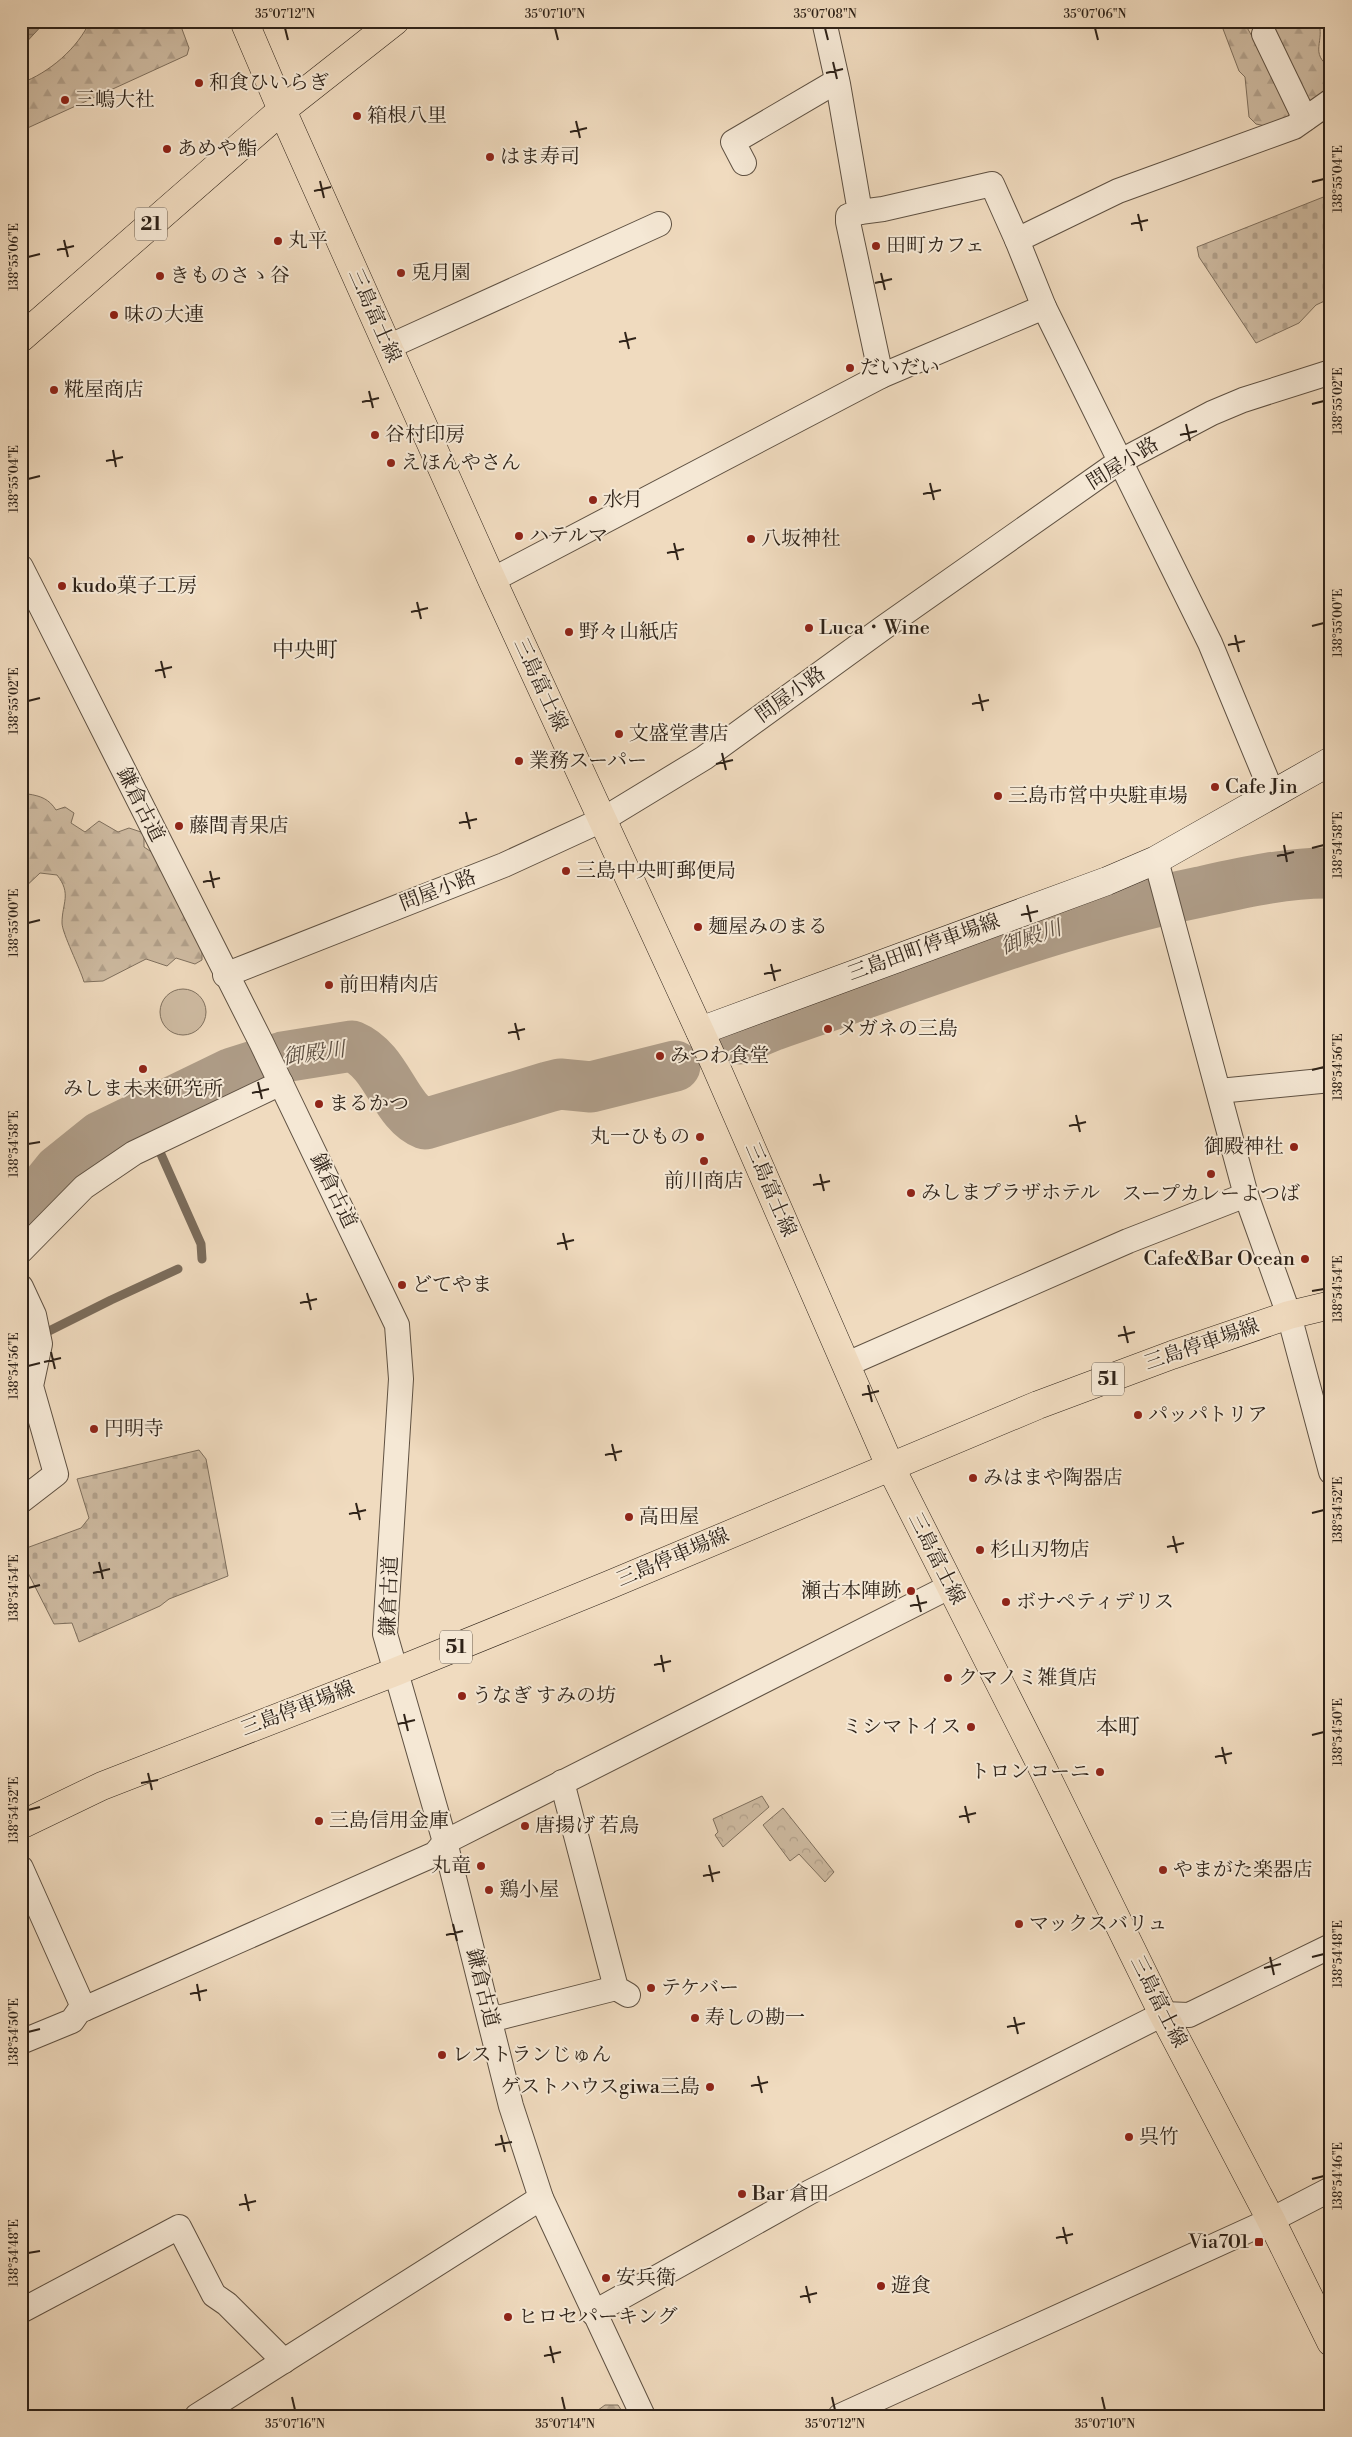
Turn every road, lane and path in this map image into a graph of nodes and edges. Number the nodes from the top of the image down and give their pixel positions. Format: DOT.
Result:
graph roads {
  1 [pos="244,21"];
  2 [pos="395,21"];
  3 [pos="824,21"];
  4 [pos="1264,34"];
  5 [pos="838,81"];
  6 [pos="1331,101"];
  7 [pos="282,110"];
  8 [pos="1305,119"];
  9 [pos="744,163"];
  10 [pos="860,212"];
  11 [pos="659,224"];
  12 [pos="1017,240"];
  13 [pos="1044,307"];
  14 [pos="21,338"];
  15 [pos="388,346"];
  16 [pos="1331,372"];
  17 [pos="881,376"];
  18 [pos="1120,462"];
  19 [pos="21,567"];
  20 [pos="492,580"];
  21 [pos="1331,761"];
  22 [pos="1273,794"];
  23 [pos="602,820"];
  24 [pos="1156,860"];
  25 [pos="225,975"];
  26 [pos="700,1031"];
  27 [pos="278,1079"];
  28 [pos="1331,1080"];
  29 [pos="1219,1091"];
  30 [pos="1246,1195"];
  31 [pos="21,1251"];
  32 [pos="21,1287"];
  33 [pos="1331,1304"];
  34 [pos="1289,1315"];
  35 [pos="845,1365"];
  36 [pos="890,1466"];
  37 [pos="1331,1472"];
  38 [pos="21,1501"];
  39 [pos="949,1587"];
  40 [pos="395,1672"];
  41 [pos="562,1782"];
  42 [pos="21,1825"];
  43 [pos="445,1842"];
  44 [pos="21,1868"];
  45 [pos="1331,1946"];
  46 [pos="84,2009"];
  47 [pos="1163,2014"];
  48 [pos="490,2020"];
  49 [pos="21,2042"];
  50 [pos="1331,2189"];
  51 [pos="541,2198"];
  52 [pos="1271,2220"];
  53 [pos="21,2311"];
  54 [pos="593,2313"];
  55 [pos="1331,2342"];
  56 [pos="284,2361"];
  57 [pos="197,2416"];
  58 [pos="643,2416"];
  59 [pos="840,2416"];
  1 -- 7 [label="main road, 三島富士線"];
  2 -- 7 [label="main road, 21"];
  3 -- 5 [label="street"];
  4 -- 8 [label="street"];
  5 -- 9 [label="street"];
  5 -- 10 [label="street"];
  6 -- 8 [label="street"];
  7 -- 14 [label="main road, 21"];
  7 -- 15 [label="main road, 三島富士線"];
  8 -- 12 [label="street"];
  10 -- 12 [label="street"];
  10 -- 17 [label="street"];
  11 -- 15 [label="street"];
  12 -- 13 [label="street"];
  13 -- 17 [label="street"];
  13 -- 18 [label="street"];
  15 -- 20 [label="main road, 三島富士線"];
  16 -- 18 [label="street, 問屋小路"];
  17 -- 20 [label="street"];
  18 -- 22 [label="street"];
  18 -- 23 [label="street, 問屋小路"];
  19 -- 25 [label="street, 鎌倉古道"];
  20 -- 23 [label="main road, 三島富士線"];
  21 -- 22 [label="main road, 三島田町停車場線"];
  22 -- 24 [label="main road, 三島田町停車場線"];
  23 -- 25 [label="street, 問屋小路"];
  23 -- 26 [label="main road, 三島富士線"];
  24 -- 26 [label="main road, 三島田町停車場線"];
  24 -- 29 [label="street"];
  25 -- 27 [label="street, 鎌倉古道"];
  26 -- 35 [label="main road, 三島富士線"];
  27 -- 31 [label="street"];
  27 -- 40 [label="street, 鎌倉古道"];
  28 -- 29 [label="street"];
  29 -- 30 [label="street"];
  30 -- 34 [label="street"];
  30 -- 35 [label="street"];
  32 -- 38 [label="street"];
  33 -- 34 [label="main road, 三島停車場線 / 51"];
  34 -- 36 [label="main road, 三島停車場線 / 51"];
  34 -- 37 [label="street"];
  35 -- 36 [label="main road, 三島富士線"];
  36 -- 39 [label="main road, 三島富士線"];
  36 -- 40 [label="main road, 三島停車場線 / 51"];
  39 -- 41 [label="street"];
  39 -- 47 [label="main road, 三島富士線"];
  40 -- 42 [label="main road, 三島停車場線 / 51"];
  40 -- 43 [label="street, 鎌倉古道"];
  41 -- 43 [label="street"];
  41 -- 48 [label="street"];
  43 -- 46 [label="street"];
  43 -- 48 [label="street, 鎌倉古道"];
  44 -- 46 [label="street"];
  45 -- 47 [label="street"];
  46 -- 49 [label="street"];
  47 -- 52 [label="main road, 三島富士線"];
  47 -- 54 [label="street"];
  48 -- 51 [label="street, 鎌倉古道"];
  50 -- 52 [label="street"];
  51 -- 54 [label="street, 鎌倉古道"];
  51 -- 56 [label="street"];
  52 -- 55 [label="main road, 三島富士線"];
  52 -- 59 [label="street"];
  53 -- 56 [label="street"];
  54 -- 58 [label="street, 鎌倉古道"];
  56 -- 57 [label="street"];
}
